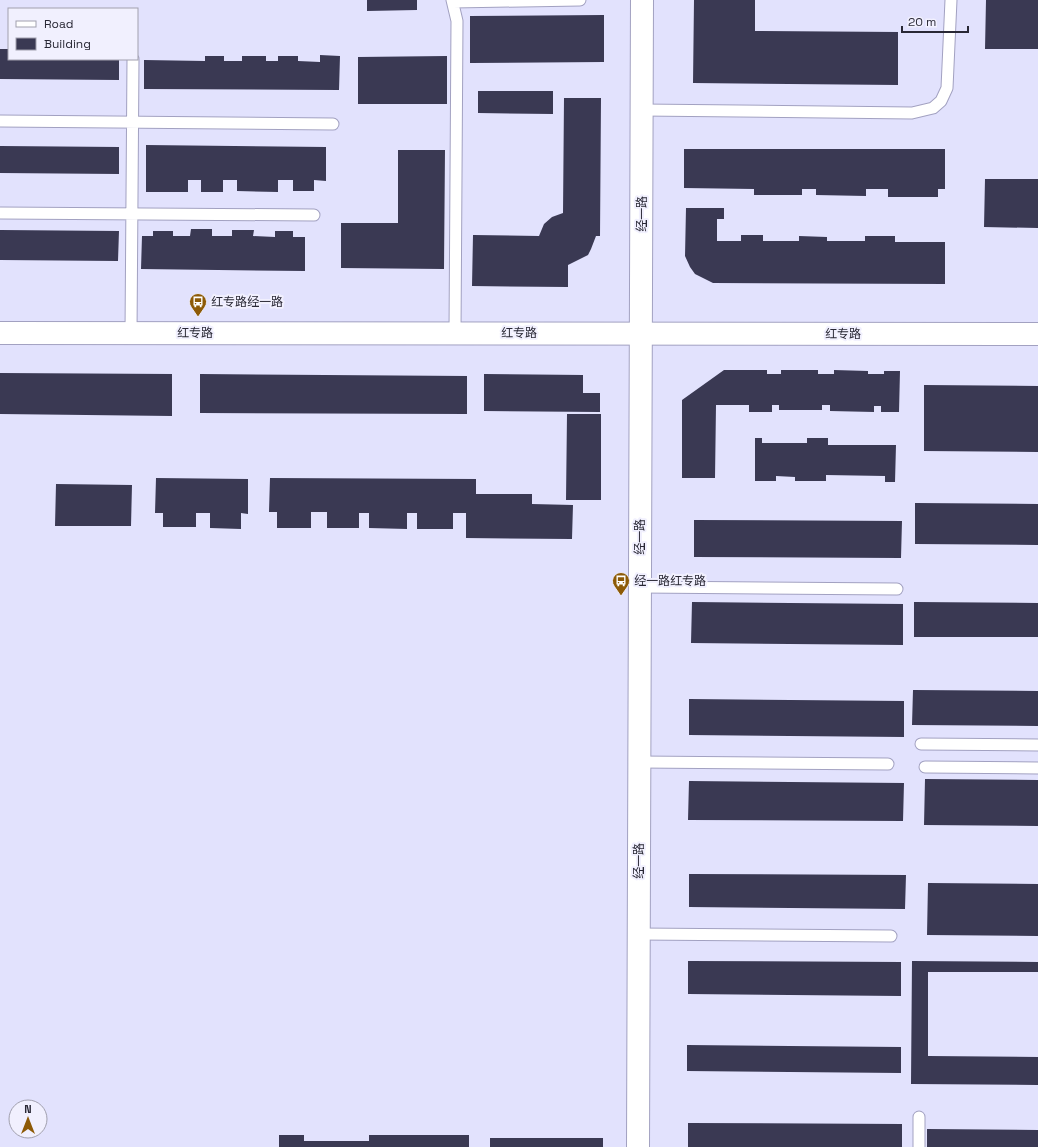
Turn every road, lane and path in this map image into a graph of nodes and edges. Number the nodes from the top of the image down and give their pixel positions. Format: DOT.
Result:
graph roads {
  1 [pos="580,0"];
  2 [pos="642,0"];
  3 [pos="951,0"];
  4 [pos="453,1"];
  5 [pos="132,60"];
  6 [pos="642,110"];
  7 [pos="0,121"];
  8 [pos="132,122"];
  9 [pos="333,124"];
  10 [pos="0,213"];
  11 [pos="132,213"];
  12 [pos="314,215"];
  13 [pos="0,333"];
  14 [pos="131,333"];
  15 [pos="455,333"];
  16 [pos="641,333"];
  17 [pos="1038,334"];
  18 [pos="640,587"];
  19 [pos="897,589"];
  20 [pos="921,744"];
  21 [pos="1038,745"];
  22 [pos="639,762"];
  23 [pos="888,764"];
  24 [pos="925,767"];
  25 [pos="1038,768"];
  26 [pos="639,934"];
  27 [pos="891,936"];
  28 [pos="919,1117"];
  29 [pos="638,1147"];
  30 [pos="919,1147"];
  1 -- 4 [label="lane"];
  2 -- 6 [label="street, 经一路"];
  3 -- 6 [label="lane"];
  4 -- 15 [label="lane"];
  5 -- 8 [label="lane"];
  6 -- 16 [label="street, 经一路"];
  7 -- 8 [label="lane"];
  8 -- 9 [label="lane"];
  8 -- 11 [label="lane"];
  10 -- 11 [label="lane"];
  11 -- 12 [label="lane"];
  11 -- 14 [label="lane"];
  13 -- 14 [label="street, 红专路"];
  14 -- 15 [label="street, 红专路"];
  15 -- 16 [label="street, 红专路"];
  16 -- 17 [label="street, 红专路"];
  16 -- 18 [label="street, 经一路"];
  18 -- 19 [label="lane"];
  18 -- 22 [label="street, 经一路"];
  20 -- 21 [label="lane"];
  22 -- 23 [label="lane"];
  22 -- 26 [label="street, 经一路"];
  24 -- 25 [label="lane"];
  26 -- 27 [label="lane"];
  26 -- 29 [label="street, 经一路"];
  28 -- 30 [label="lane"];
}
